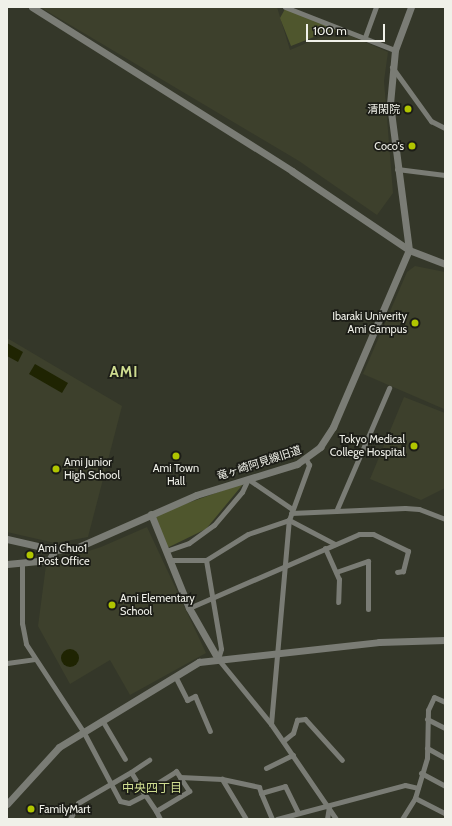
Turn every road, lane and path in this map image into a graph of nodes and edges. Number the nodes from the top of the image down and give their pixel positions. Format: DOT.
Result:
graph roads {
  1 [pos="32,7"];
  2 [pos="285,7"];
  3 [pos="376,7"];
  4 [pos="411,7"];
  5 [pos="365,37"];
  6 [pos="395,50"];
  7 [pos="392,67"];
  8 [pos="445,128"];
  9 [pos="397,169"];
  10 [pos="445,175"];
  11 [pos="409,250"];
  12 [pos="445,264"];
  13 [pos="389,388"];
  14 [pos="306,459"];
  15 [pos="248,479"];
  16 [pos="337,509"];
  17 [pos="292,511"];
  18 [pos="151,514"];
  19 [pos="445,519"];
  20 [pos="289,520"];
  21 [pos="7,540"];
  22 [pos="335,544"];
  23 [pos="325,548"];
  24 [pos="55,550"];
  25 [pos="166,551"];
  26 [pos="169,560"];
  27 [pos="206,560"];
  28 [pos="22,563"];
  29 [pos="7,564"];
  30 [pos="288,564"];
  31 [pos="336,572"];
  32 [pos="397,572"];
  33 [pos="212,596"];
  34 [pos="338,602"];
  35 [pos="189,608"];
  36 [pos="368,609"];
  37 [pos="445,640"];
  38 [pos="277,654"];
  39 [pos="35,659"];
  40 [pos="218,659"];
  41 [pos="7,662"];
  42 [pos="175,676"];
  43 [pos="445,702"];
  44 [pos="427,719"];
  45 [pos="102,720"];
  46 [pos="271,724"];
  47 [pos="445,728"];
  48 [pos="210,731"];
  49 [pos="83,732"];
  50 [pos="283,741"];
  51 [pos="427,748"];
  52 [pos="293,755"];
  53 [pos="445,758"];
  54 [pos="125,759"];
  55 [pos="149,760"];
  56 [pos="342,760"];
  57 [pos="266,768"];
  58 [pos="131,772"];
  59 [pos="421,773"];
  60 [pos="180,777"];
  61 [pos="222,780"];
  62 [pos="109,782"];
  63 [pos="445,786"];
  64 [pos="418,788"];
  65 [pos="261,793"];
  66 [pos="144,794"];
  67 [pos="415,798"];
  68 [pos="7,804"];
  69 [pos="330,806"];
  70 [pos="156,811"];
  71 [pos="298,813"];
  72 [pos="445,813"];
  73 [pos="70,819"];
  74 [pos="160,819"];
  75 [pos="246,819"];
  76 [pos="272,819"];
  77 [pos="277,819"];
  78 [pos="327,819"];
  79 [pos="336,819"];
  80 [pos="402,819"];
  1 -- 11 [label="street"];
  2 -- 5 [label="street"];
  3 -- 5 [label="street"];
  4 -- 6 [label="street"];
  5 -- 6 [label="street"];
  6 -- 7 [label="street"];
  7 -- 8 [label="street"];
  7 -- 9 [label="street"];
  9 -- 10 [label="street"];
  9 -- 11 [label="street"];
  11 -- 12 [label="street"];
  11 -- 14 [label="street, 竜ヶ崎阿見線旧道"];
  13 -- 16 [label="street"];
  14 -- 15 [label="street, 竜ヶ崎阿見線旧道"];
  14 -- 17 [label="street"];
  15 -- 17 [label="street"];
  15 -- 18 [label="street, 竜ヶ崎阿見線旧道"];
  15 -- 25 [label="street"];
  16 -- 17 [label="street"];
  16 -- 19 [label="street"];
  17 -- 20 [label="street"];
  18 -- 24 [label="street, 竜ヶ崎阿見線旧道"];
  18 -- 25 [label="street"];
  20 -- 22 [label="street"];
  20 -- 27 [label="street"];
  20 -- 30 [label="street"];
  21 -- 24 [label="street, 竜ヶ崎阿見線旧道"];
  22 -- 23 [label="street"];
  22 -- 32 [label="street"];
  23 -- 30 [label="street"];
  23 -- 31 [label="street"];
  24 -- 28 [label="street"];
  25 -- 26 [label="street"];
  26 -- 27 [label="street"];
  26 -- 35 [label="street"];
  27 -- 33 [label="street"];
  28 -- 29 [label="street"];
  28 -- 39 [label="street"];
  30 -- 33 [label="street"];
  30 -- 38 [label="street"];
  31 -- 34 [label="street"];
  31 -- 36 [label="street"];
  33 -- 35 [label="street"];
  33 -- 40 [label="street"];
  35 -- 40 [label="street"];
  37 -- 38 [label="street"];
  38 -- 40 [label="street"];
  38 -- 46 [label="street"];
  39 -- 41 [label="street"];
  39 -- 49 [label="street"];
  40 -- 42 [label="street"];
  40 -- 46 [label="street"];
  42 -- 45 [label="street"];
  42 -- 48 [label="street"];
  43 -- 44 [label="street"];
  44 -- 47 [label="street"];
  44 -- 51 [label="street"];
  45 -- 49 [label="street"];
  45 -- 54 [label="street"];
  46 -- 50 [label="street"];
  49 -- 62 [label="street"];
  49 -- 68 [label="street"];
  50 -- 52 [label="street"];
  50 -- 56 [label="street"];
  51 -- 53 [label="street"];
  51 -- 59 [label="street"];
  52 -- 57 [label="street"];
  52 -- 69 [label="street"];
  55 -- 58 [label="street"];
  58 -- 62 [label="street"];
  58 -- 66 [label="street"];
  59 -- 63 [label="street"];
  59 -- 64 [label="street"];
  60 -- 61 [label="street"];
  60 -- 66 [label="street"];
  60 -- 70 [label="street"];
  61 -- 65 [label="street"];
  61 -- 75 [label="street"];
  62 -- 66 [label="street"];
  62 -- 73 [label="street"];
  64 -- 67 [label="street"];
  64 -- 69 [label="street"];
  65 -- 71 [label="street"];
  65 -- 76 [label="street"];
  66 -- 70 [label="street"];
  67 -- 72 [label="street"];
  67 -- 80 [label="street"];
  69 -- 71 [label="street"];
  69 -- 78 [label="street"];
  69 -- 79 [label="street"];
  70 -- 74 [label="street"];
  71 -- 77 [label="street"];
}
